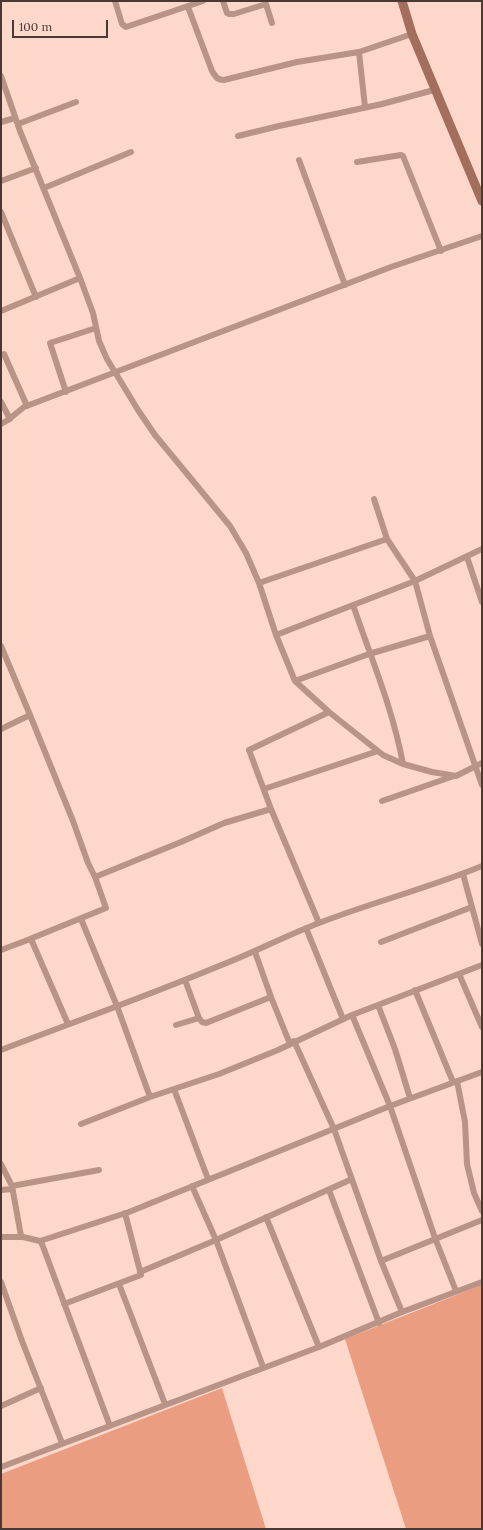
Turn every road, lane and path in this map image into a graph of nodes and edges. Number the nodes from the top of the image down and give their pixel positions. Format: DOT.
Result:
graph roads {
  1 [pos="115,1"];
  2 [pos="203,1"];
  3 [pos="223,1"];
  4 [pos="402,1"];
  5 [pos="265,2"];
  6 [pos="188,7"];
  7 [pos="272,23"];
  8 [pos="412,34"];
  9 [pos="359,52"];
  10 [pos="1,76"];
  11 [pos="434,90"];
  12 [pos="76,102"];
  13 [pos="365,108"];
  14 [pos="17,121"];
  15 [pos="1,122"];
  16 [pos="238,136"];
  17 [pos="131,152"];
  18 [pos="299,160"];
  19 [pos="357,162"];
  20 [pos="36,168"];
  21 [pos="1,181"];
  22 [pos="44,188"];
  23 [pos="482,201"];
  24 [pos="1,212"];
  25 [pos="8,231"];
  26 [pos="1,234"];
  27 [pos="482,236"];
  28 [pos="441,251"];
  29 [pos="80,278"];
  30 [pos="345,285"];
  31 [pos="36,297"];
  32 [pos="1,311"];
  33 [pos="96,328"];
  34 [pos="4,354"];
  35 [pos="114,373"];
  36 [pos="66,392"];
  37 [pos="1,402"];
  38 [pos="27,406"];
  39 [pos="10,419"];
  40 [pos="1,424"];
  41 [pos="374,499"];
  42 [pos="387,539"];
  43 [pos="482,549"];
  44 [pos="467,557"];
  45 [pos="415,581"];
  46 [pos="259,583"];
  47 [pos="482,602"];
  48 [pos="353,606"];
  49 [pos="276,635"];
  50 [pos="430,636"];
  51 [pos="1,646"];
  52 [pos="369,654"];
  53 [pos="295,681"];
  54 [pos="329,712"];
  55 [pos="30,716"];
  56 [pos="1,729"];
  57 [pos="378,751"];
  58 [pos="482,763"];
  59 [pos="403,764"];
  60 [pos="475,766"];
  61 [pos="456,776"];
  62 [pos="482,785"];
  63 [pos="264,789"];
  64 [pos="382,801"];
  65 [pos="271,809"];
  66 [pos="482,866"];
  67 [pos="463,874"];
  68 [pos="95,876"];
  69 [pos="472,907"];
  70 [pos="81,919"];
  71 [pos="319,923"];
  72 [pos="306,928"];
  73 [pos="31,939"];
  74 [pos="381,942"];
  75 [pos="482,944"];
  76 [pos="1,950"];
  77 [pos="255,952"];
  78 [pos="482,965"];
  79 [pos="459,974"];
  80 [pos="185,980"];
  81 [pos="415,990"];
  82 [pos="271,997"];
  83 [pos="378,1005"];
  84 [pos="116,1006"];
  85 [pos="352,1015"];
  86 [pos="199,1018"];
  87 [pos="343,1019"];
  88 [pos="68,1024"];
  89 [pos="176,1025"];
  90 [pos="482,1027"];
  91 [pos="292,1043"];
  92 [pos="1,1050"];
  93 [pos="482,1072"];
  94 [pos="455,1082"];
  95 [pos="174,1089"];
  96 [pos="150,1097"];
  97 [pos="410,1098"];
  98 [pos="390,1106"];
  99 [pos="81,1124"];
  100 [pos="334,1129"];
  101 [pos="1,1164"];
  102 [pos="99,1170"];
  103 [pos="208,1179"];
  104 [pos="352,1179"];
  105 [pos="192,1186"];
  106 [pos="12,1188"];
  107 [pos="1,1190"];
  108 [pos="329,1190"];
  109 [pos="482,1211"];
  110 [pos="125,1213"];
  111 [pos="266,1217"];
  112 [pos="482,1220"];
  113 [pos="1,1237"];
  114 [pos="23,1237"];
  115 [pos="436,1238"];
  116 [pos="216,1240"];
  117 [pos="40,1241"];
  118 [pos="381,1261"];
  119 [pos="140,1272"];
  120 [pos="1,1282"];
  121 [pos="482,1282"];
  122 [pos="119,1284"];
  123 [pos="456,1291"];
  124 [pos="64,1304"];
  125 [pos="402,1312"];
  126 [pos="379,1323"];
  127 [pos="319,1346"];
  128 [pos="263,1367"];
  129 [pos="41,1388"];
  130 [pos="165,1404"];
  131 [pos="1,1406"];
  132 [pos="110,1426"];
  133 [pos="62,1443"];
  134 [pos="1,1468"];
  1 -- 6 [label="street"];
  2 -- 6 [label="street"];
  3 -- 5 [label="street"];
  4 -- 8 [label="street"];
  5 -- 7 [label="street"];
  6 -- 9 [label="street"];
  8 -- 9 [label="street"];
  8 -- 11 [label="street"];
  9 -- 13 [label="street"];
  10 -- 14 [label="street"];
  11 -- 13 [label="street"];
  11 -- 23 [label="street"];
  12 -- 14 [label="street"];
  13 -- 16 [label="street"];
  14 -- 15 [label="street"];
  14 -- 20 [label="street"];
  17 -- 22 [label="street"];
  18 -- 30 [label="street"];
  19 -- 28 [label="street"];
  20 -- 21 [label="street"];
  20 -- 22 [label="street"];
  22 -- 29 [label="street"];
  24 -- 25 [label="street"];
  25 -- 26 [label="street"];
  25 -- 31 [label="street"];
  27 -- 28 [label="street"];
  28 -- 30 [label="street"];
  29 -- 31 [label="street"];
  29 -- 33 [label="street"];
  30 -- 35 [label="street"];
  31 -- 32 [label="street"];
  33 -- 35 [label="street"];
  33 -- 36 [label="street"];
  34 -- 38 [label="street"];
  35 -- 36 [label="street"];
  35 -- 46 [label="street"];
  36 -- 38 [label="street"];
  37 -- 39 [label="street"];
  38 -- 39 [label="street"];
  39 -- 40 [label="street"];
  41 -- 42 [label="street"];
  42 -- 45 [label="street"];
  42 -- 46 [label="street"];
  43 -- 44 [label="street"];
  44 -- 45 [label="street"];
  44 -- 47 [label="street"];
  45 -- 48 [label="street"];
  45 -- 50 [label="street"];
  46 -- 49 [label="street"];
  48 -- 49 [label="street"];
  48 -- 52 [label="street"];
  49 -- 53 [label="street"];
  50 -- 52 [label="street"];
  50 -- 60 [label="street"];
  51 -- 55 [label="street"];
  52 -- 53 [label="street"];
  52 -- 59 [label="street"];
  53 -- 54 [label="street"];
  54 -- 57 [label="street"];
  54 -- 63 [label="street"];
  55 -- 56 [label="street"];
  55 -- 68 [label="street"];
  57 -- 59 [label="street"];
  57 -- 63 [label="street"];
  58 -- 60 [label="street"];
  59 -- 61 [label="street"];
  60 -- 61 [label="street"];
  60 -- 62 [label="street"];
  61 -- 64 [label="street"];
  63 -- 65 [label="street"];
  65 -- 68 [label="street"];
  65 -- 71 [label="street"];
  66 -- 67 [label="street"];
  67 -- 69 [label="street"];
  67 -- 71 [label="street"];
  68 -- 70 [label="street"];
  69 -- 74 [label="street"];
  69 -- 75 [label="street"];
  70 -- 73 [label="street"];
  70 -- 84 [label="street"];
  71 -- 72 [label="street"];
  72 -- 77 [label="street"];
  72 -- 87 [label="street"];
  73 -- 76 [label="street"];
  73 -- 88 [label="street"];
  77 -- 80 [label="street"];
  77 -- 82 [label="street"];
  78 -- 79 [label="street"];
  79 -- 81 [label="street"];
  79 -- 90 [label="street"];
  80 -- 84 [label="street"];
  80 -- 86 [label="street"];
  81 -- 83 [label="street"];
  81 -- 94 [label="street"];
  82 -- 86 [label="street"];
  82 -- 91 [label="street"];
  83 -- 85 [label="street"];
  83 -- 97 [label="street"];
  84 -- 88 [label="street"];
  84 -- 96 [label="street"];
  85 -- 87 [label="street"];
  85 -- 98 [label="street"];
  86 -- 89 [label="street"];
  87 -- 91 [label="street"];
  88 -- 92 [label="street"];
  91 -- 95 [label="street"];
  91 -- 100 [label="street"];
  93 -- 94 [label="street"];
  94 -- 97 [label="street"];
  94 -- 109 [label="street"];
  95 -- 96 [label="street"];
  95 -- 103 [label="street"];
  96 -- 99 [label="street"];
  97 -- 98 [label="street"];
  98 -- 100 [label="street"];
  98 -- 115 [label="street"];
  100 -- 103 [label="street"];
  100 -- 104 [label="street"];
  101 -- 106 [label="street"];
  102 -- 106 [label="street"];
  103 -- 105 [label="street"];
  104 -- 108 [label="street"];
  104 -- 118 [label="street"];
  105 -- 110 [label="street"];
  105 -- 116 [label="street"];
  106 -- 107 [label="street"];
  106 -- 114 [label="street"];
  108 -- 111 [label="street"];
  108 -- 126 [label="street"];
  110 -- 117 [label="street"];
  110 -- 119 [label="street"];
  111 -- 116 [label="street"];
  111 -- 127 [label="street"];
  112 -- 115 [label="street"];
  113 -- 114 [label="street"];
  114 -- 117 [label="street"];
  115 -- 118 [label="street"];
  115 -- 123 [label="street"];
  116 -- 119 [label="street"];
  116 -- 128 [label="street"];
  117 -- 124 [label="street"];
  118 -- 125 [label="street"];
  119 -- 122 [label="street"];
  120 -- 129 [label="street"];
  121 -- 123 [label="street"];
  122 -- 124 [label="street"];
  122 -- 130 [label="street"];
  123 -- 125 [label="street"];
  124 -- 132 [label="street"];
  125 -- 126 [label="street"];
  126 -- 127 [label="street"];
  127 -- 128 [label="street"];
  128 -- 130 [label="street"];
  129 -- 131 [label="street"];
  129 -- 133 [label="street"];
  130 -- 132 [label="street"];
  132 -- 133 [label="street"];
  133 -- 134 [label="street"];
}
